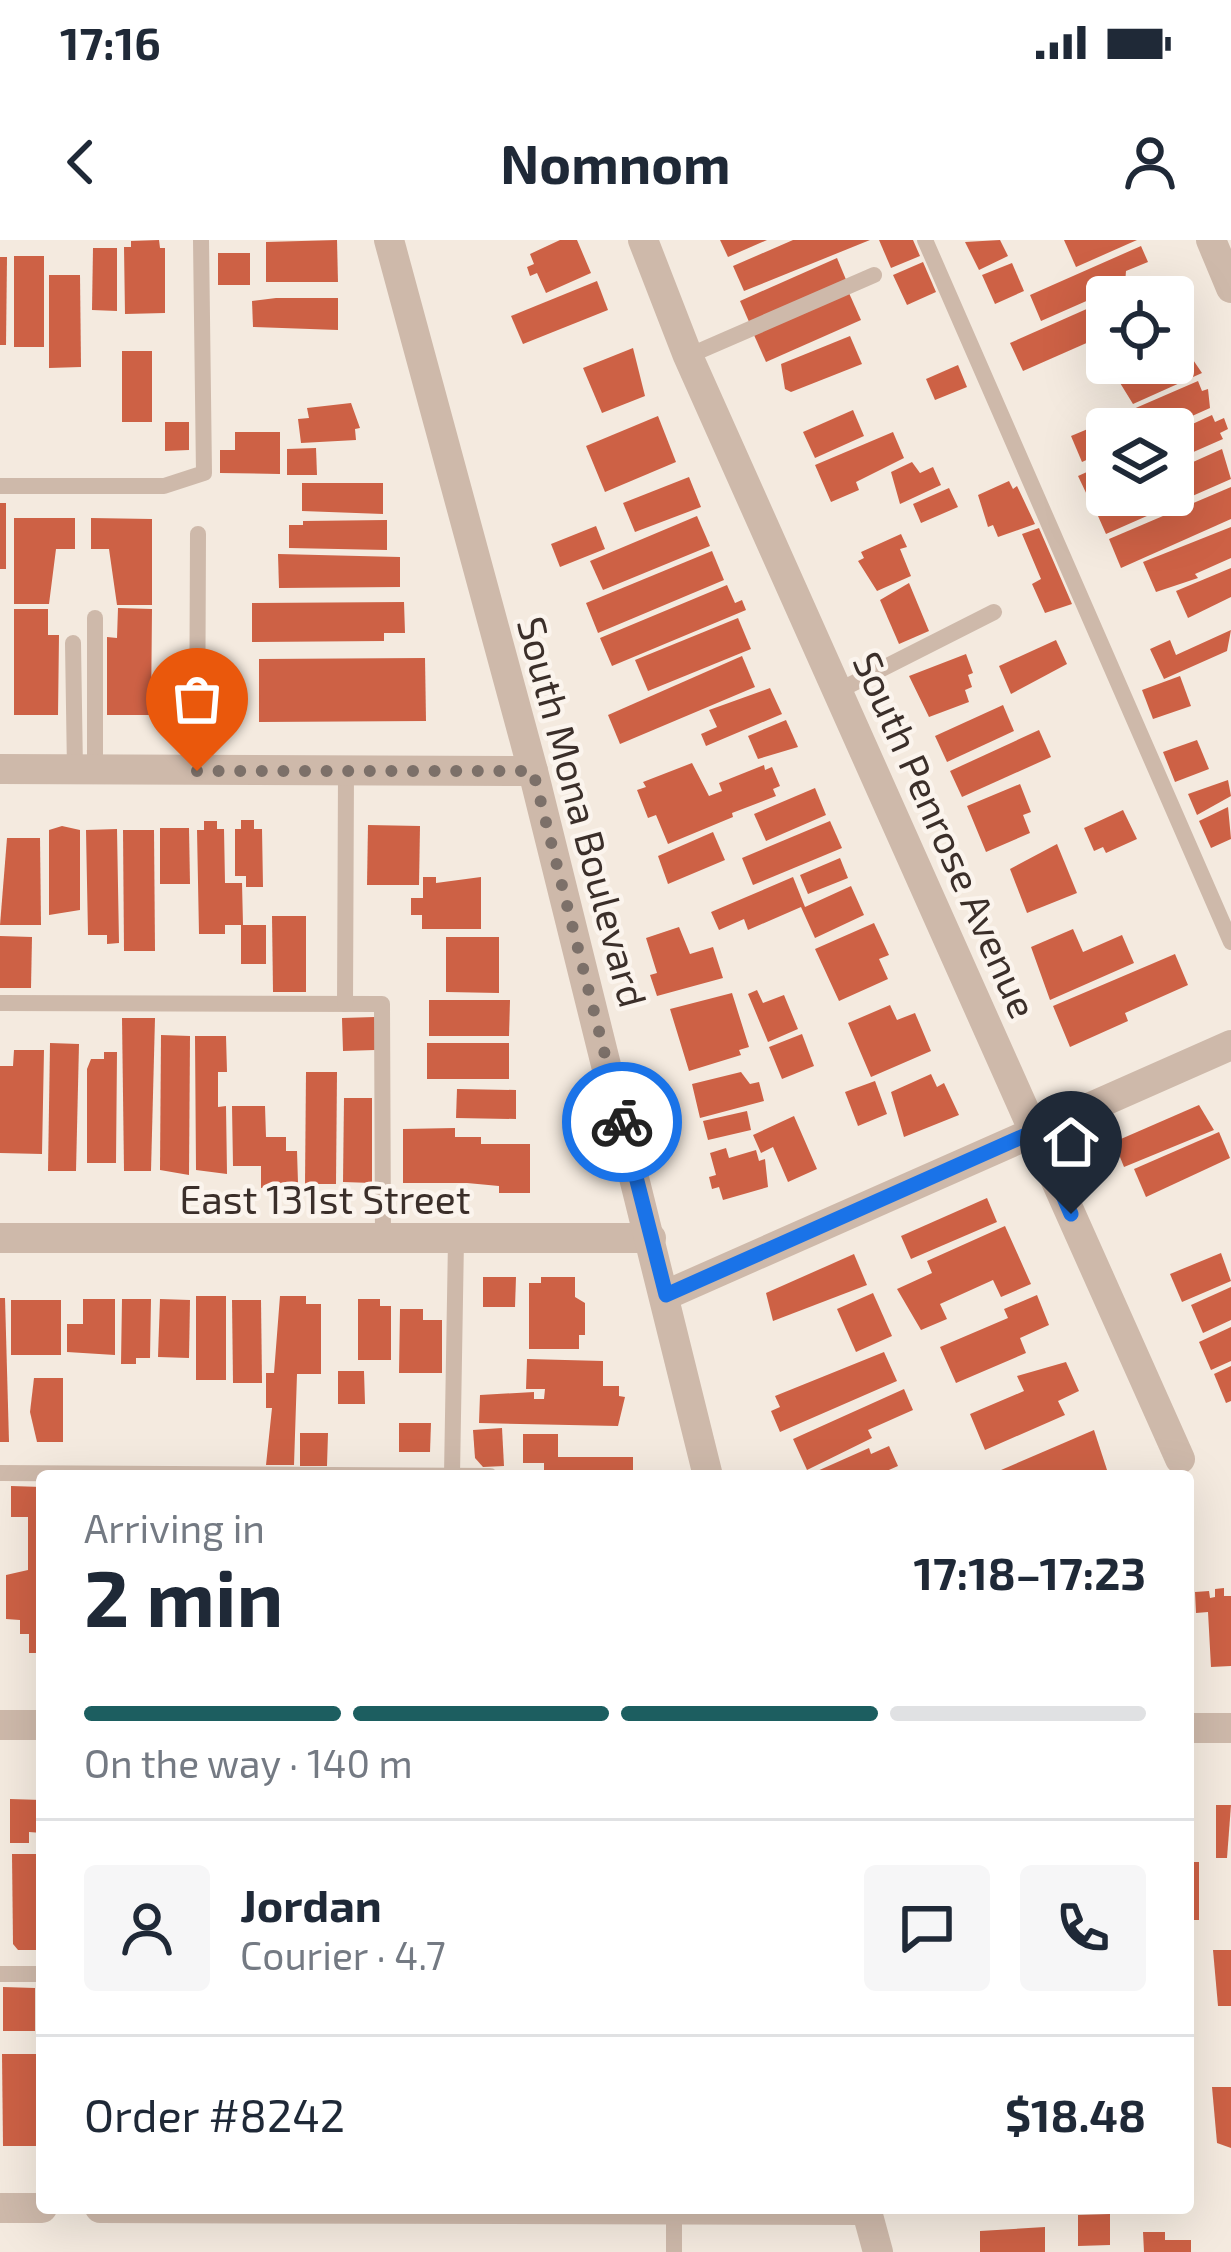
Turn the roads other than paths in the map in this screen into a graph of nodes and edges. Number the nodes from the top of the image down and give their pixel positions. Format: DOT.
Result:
graph roads {
  1 [pos="201,240"];
  2 [pos="389,240"];
  3 [pos="644,240"];
  4 [pos="926,240"];
  5 [pos="1211,240"];
  6 [pos="874,275"];
  7 [pos="1231,287"];
  8 [pos="688,356"];
  9 [pos="0,485"];
  10 [pos="198,534"];
  11 [pos="994,612"];
  12 [pos="95,618"];
  13 [pos="73,643"];
  14 [pos="838,691"];
  15 [pos="0,769"];
  16 [pos="85,770"];
  17 [pos="197,771"];
  18 [pos="533,771"];
  19 [pos="346,772"];
  20 [pos="1231,942"];
  21 [pos="0,1004"];
  22 [pos="345,1004"];
  23 [pos="1231,1045"];
  24 [pos="1035,1131"];
  25 [pos="0,1238"];
  26 [pos="651,1238"];
  27 [pos="382,1240"];
  28 [pos="456,1240"];
  29 [pos="666,1295"];
  30 [pos="1180,1459"];
  31 [pos="452,1470"];
  32 [pos="707,1470"];
  33 [pos="0,1473"];
  34 [pos="36,1473"];
  35 [pos="0,1725"];
  36 [pos="36,1725"];
  37 [pos="1194,1728"];
  38 [pos="1231,1728"];
  39 [pos="0,1974"];
  40 [pos="36,1974"];
  41 [pos="0,2208"];
  42 [pos="36,2208"];
  43 [pos="674,2214"];
  44 [pos="867,2214"];
  45 [pos="674,2252"];
  46 [pos="878,2252"];
  1 -- 9 [label="lane"];
  2 -- 18 [label="street, South Mona Boulevard"];
  3 -- 8 [label="street, South Penrose Avenue"];
  4 -- 20 [label="lane"];
  5 -- 7 [label="street"];
  6 -- 8 [label="lane"];
  8 -- 14 [label="street, South Penrose Avenue"];
  10 -- 17 [label="lane"];
  11 -- 14 [label="lane"];
  12 -- 16 [label="lane"];
  13 -- 16 [label="lane"];
  14 -- 24 [label="street, South Penrose Avenue"];
  15 -- 16 [label="street"];
  16 -- 17 [label="street"];
  17 -- 19 [label="street"];
  18 -- 19 [label="street"];
  18 -- 26 [label="street, South Mona Boulevard"];
  19 -- 22 [label="lane"];
  21 -- 22 [label="lane"];
  22 -- 27 [label="lane"];
  23 -- 24 [label="street"];
  24 -- 29 [label="street"];
  24 -- 30 [label="street, South Penrose Avenue"];
  25 -- 27 [label="street, East 131st Street"];
  26 -- 28 [label="street, East 131st Street"];
  26 -- 29 [label="street, South Mona Boulevard"];
  27 -- 28 [label="street, East 131st Street"];
  28 -- 31 [label="lane"];
  29 -- 32 [label="street, South Mona Boulevard"];
  33 -- 34 [label="lane"];
  35 -- 36 [label="street"];
  37 -- 38 [label="street"];
  39 -- 40 [label="lane"];
  41 -- 42 [label="street"];
  43 -- 45 [label="lane"];
  44 -- 46 [label="street"];
}
